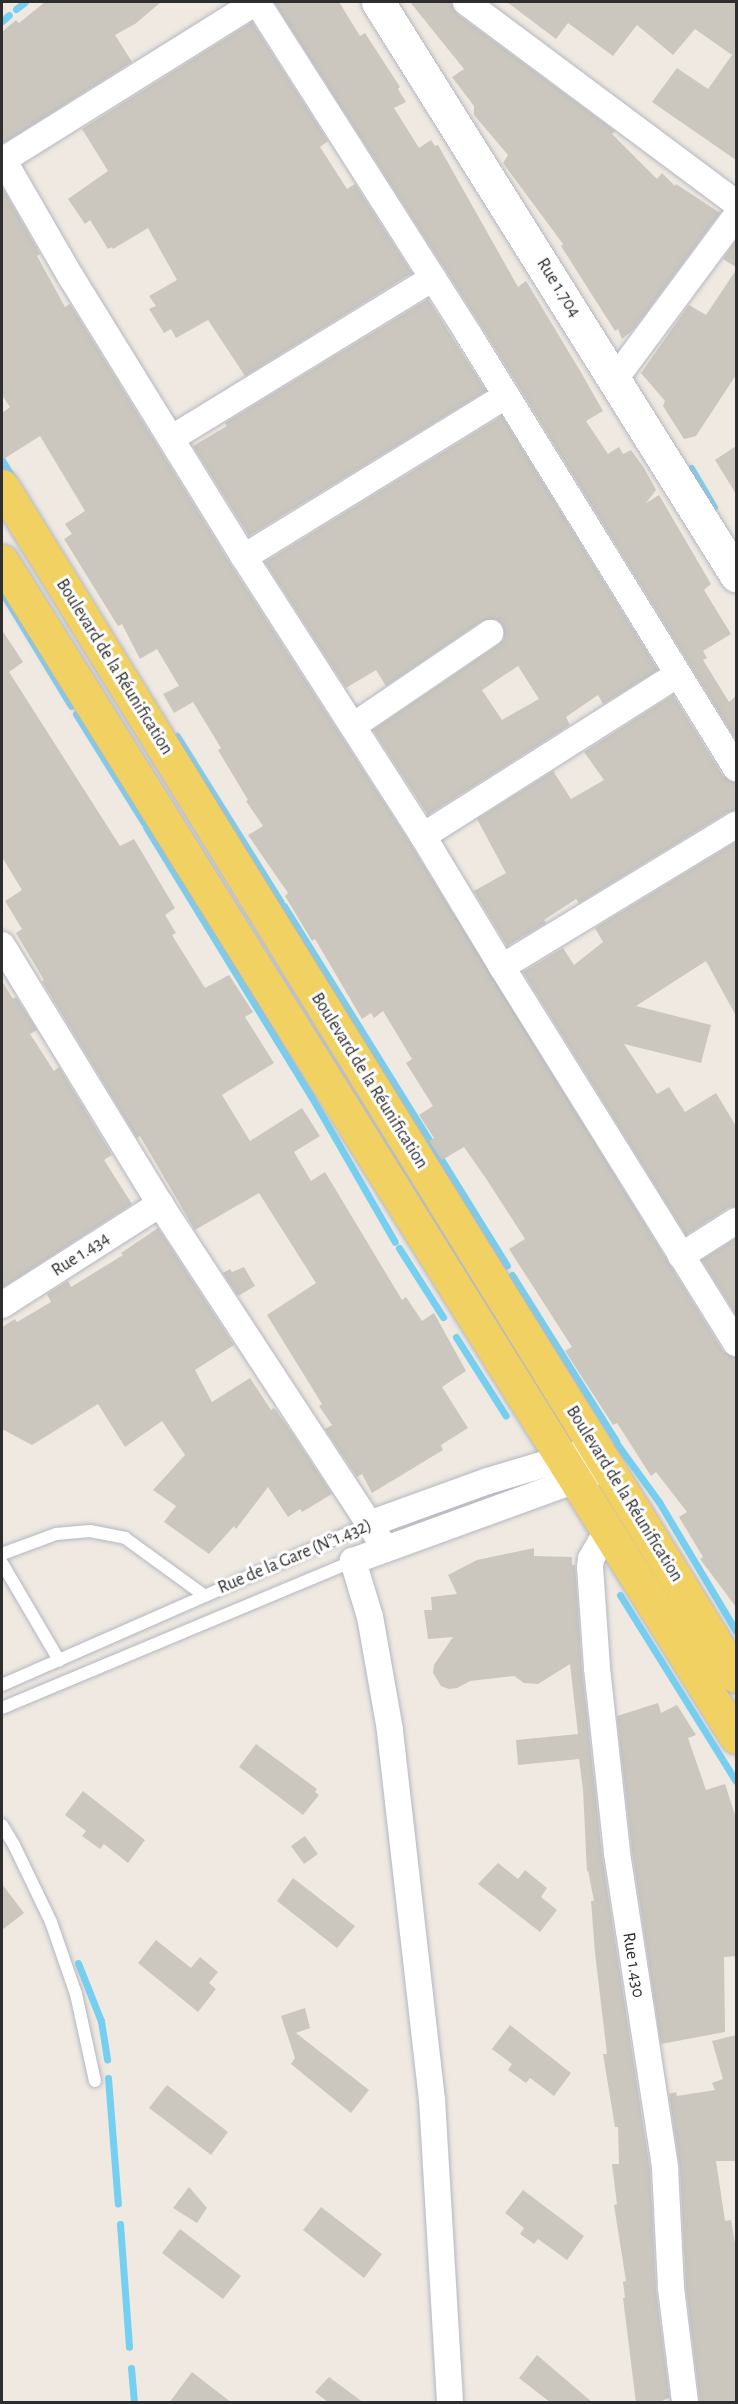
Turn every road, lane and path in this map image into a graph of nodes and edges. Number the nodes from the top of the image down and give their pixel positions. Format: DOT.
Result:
graph roads {
  1 [pos="256,2"];
  2 [pos="378,2"];
  3 [pos="466,2"];
  4 [pos="736,203"];
  5 [pos="736,216"];
  6 [pos="433,278"];
  7 [pos="615,379"];
  8 [pos="506,396"];
  9 [pos="172,438"];
  10 [pos="2,486"];
  11 [pos="244,557"];
  12 [pos="2,561"];
  13 [pos="736,575"];
  14 [pos="490,633"];
  15 [pos="677,675"];
  16 [pos="353,726"];
  17 [pos="736,768"];
  18 [pos="736,825"];
  19 [pos="423,836"];
  20 [pos="2,945"];
  21 [pos="502,967"];
  22 [pos="160,1204"];
  23 [pos="736,1221"];
  24 [pos="681,1256"];
  25 [pos="2,1305"];
  26 [pos="736,1343"];
  27 [pos="602,1458"];
  28 [pos="568,1470"];
  29 [pos="369,1524"];
  30 [pos="607,1531"];
  31 [pos="386,1549"];
  32 [pos="2,1554"];
  33 [pos="353,1561"];
  34 [pos="2,1563"];
  35 [pos="205,1596"];
  36 [pos="59,1660"];
  37 [pos="736,1676"];
  38 [pos="2,1685"];
  39 [pos="2,1708"];
  40 [pos="736,1737"];
  41 [pos="2,1825"];
  42 [pos="95,2081"];
  43 [pos="450,2403"];
  44 [pos="685,2403"];
  1 -- 6 [label="street"];
  1 -- 9 [label="street"];
  2 -- 7 [label="street, Rue 1.704"];
  3 -- 4 [label="street"];
  5 -- 7 [label="street"];
  6 -- 8 [label="street"];
  6 -- 9 [label="street"];
  7 -- 13 [label="street, Rue 1.704"];
  8 -- 11 [label="street"];
  8 -- 15 [label="street"];
  9 -- 11 [label="street"];
  10 -- 27 [label="main road, Boulevard de la Réunification"];
  11 -- 16 [label="street"];
  12 -- 28 [label="main road"];
  14 -- 16 [label="street"];
  15 -- 17 [label="street"];
  15 -- 19 [label="street"];
  16 -- 19 [label="street"];
  18 -- 21 [label="street"];
  19 -- 21 [label="street"];
  20 -- 22 [label="street"];
  21 -- 24 [label="street"];
  22 -- 25 [label="street, Rue 1.434"];
  22 -- 29 [label="street"];
  23 -- 24 [label="street"];
  24 -- 26 [label="street"];
  27 -- 28 [label="street"];
  27 -- 37 [label="main road, Boulevard de la Réunification"];
  28 -- 29 [label="street, Rue de la Gare (N°1.432)"];
  28 -- 30 [label="main road"];
  28 -- 31 [label="street"];
  29 -- 31 [label="street"];
  29 -- 35 [label="lane, Rue de la Gare (N°1.432)"];
  30 -- 40 [label="main road"];
  30 -- 44 [label="street, Rue 1.430"];
  31 -- 33 [label="street"];
  32 -- 35 [label="lane"];
  33 -- 39 [label="lane"];
  33 -- 43 [label="street"];
  34 -- 36 [label="lane"];
  35 -- 36 [label="lane, Rue de la Gare (N°1.432)"];
  36 -- 38 [label="lane, Rue de la Gare (N°1.432)"];
  41 -- 42 [label="lane"];
}
